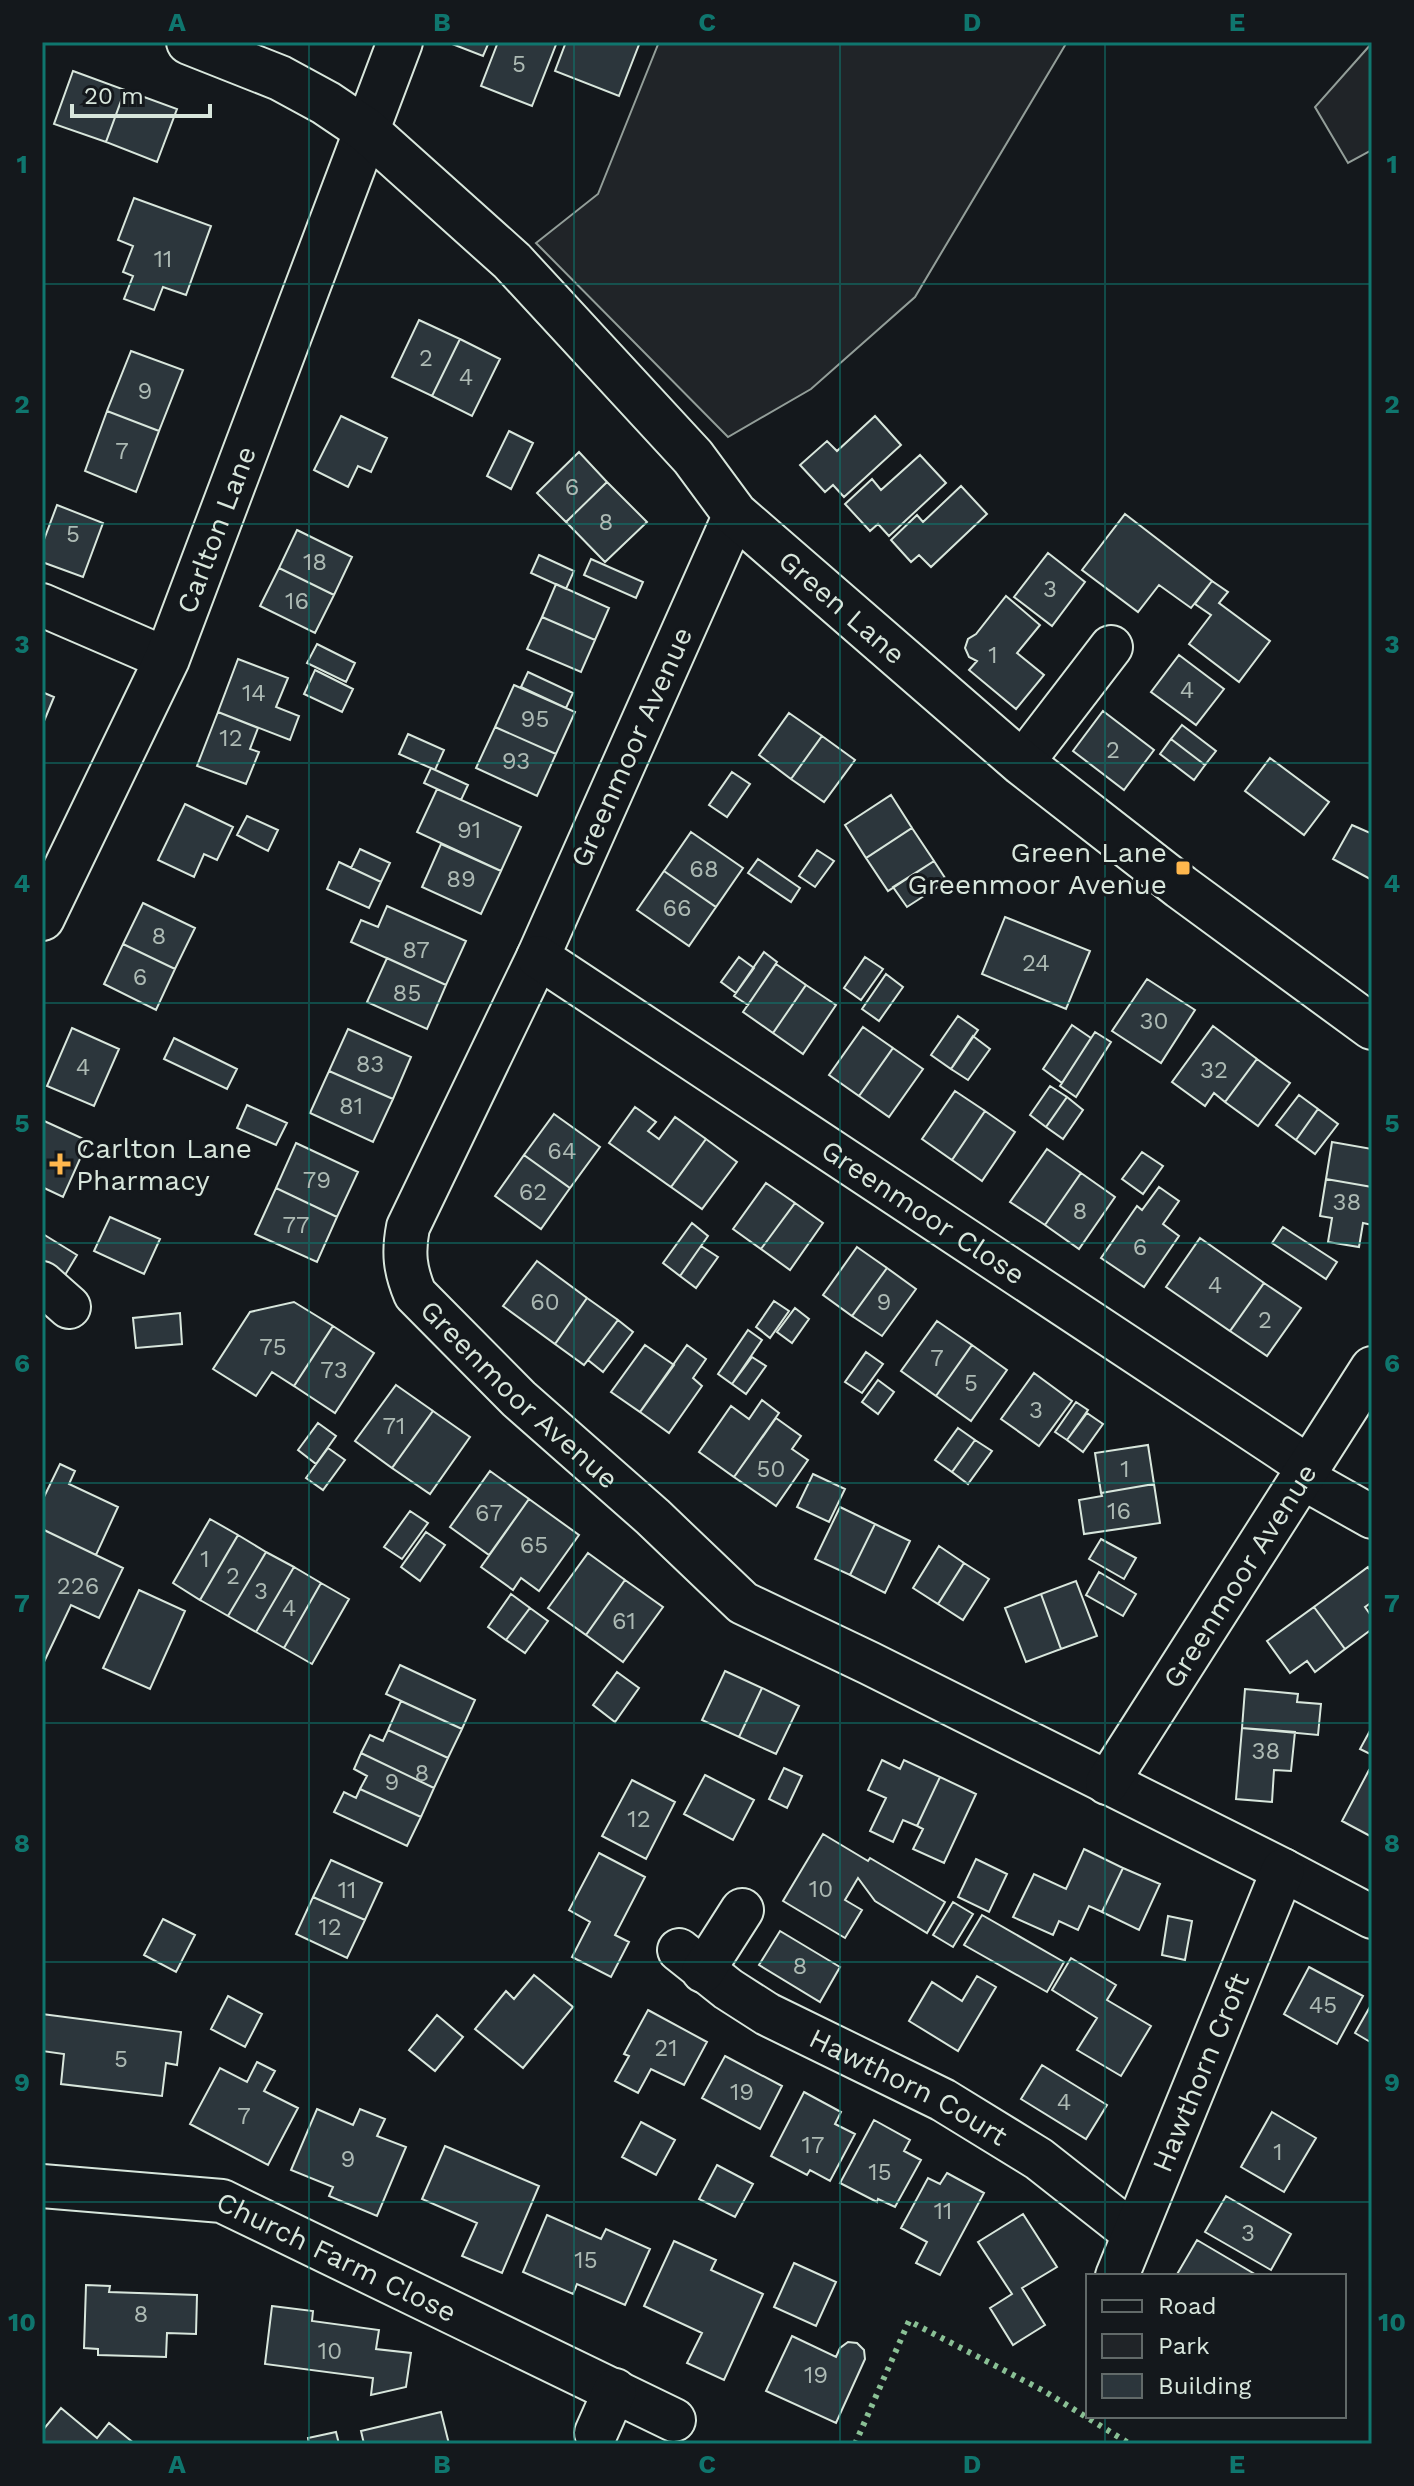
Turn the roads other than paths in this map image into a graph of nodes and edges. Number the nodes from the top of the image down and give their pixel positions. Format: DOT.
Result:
graph roads {
  1 [pos="189,42"];
  2 [pos="400,42"];
  3 [pos="366,130"];
  4 [pos="735,514"];
  5 [pos="42,605"];
  6 [pos="1111,647"];
  7 [pos="167,659"];
  8 [pos="1022,763"];
  9 [pos="42,918"];
  10 [pos="538,957"];
  11 [pos="1372,1027"];
  12 [pos="1372,1368"];
  13 [pos="1305,1472"];
  14 [pos="1372,1517"];
  15 [pos="1107,1783"];
  16 [pos="1283,1870"];
  17 [pos="742,1910"];
  18 [pos="1372,1917"];
  19 [pos="42,2186"];
  20 [pos="1133,2233"];
  21 [pos="1118,2274"];
  22 [pos="615,2390"];
  23 [pos="674,2420"];
  24 [pos="596,2433"];
  1 -- 3 [label="main road, Green Lane"];
  2 -- 3 [label="main road, Carlton Lane"];
  3 -- 4 [label="main road, Green Lane"];
  3 -- 7 [label="main road, Carlton Lane"];
  4 -- 8 [label="main road, Green Lane"];
  4 -- 10 [label="street, Greenmoor Avenue"];
  5 -- 7 [label="street"];
  6 -- 8 [label="street"];
  7 -- 9 [label="main road, Carlton Lane"];
  8 -- 11 [label="main road, Green Lane"];
  10 -- 13 [label="street, Greenmoor Close"];
  10 -- 15 [label="street, Greenmoor Avenue"];
  12 -- 13 [label="street, Greenmoor Avenue"];
  13 -- 14 [label="street, Greenmoor Close"];
  13 -- 15 [label="street, Greenmoor Avenue"];
  15 -- 16 [label="street, Greenmoor Avenue"];
  16 -- 18 [label="street, Greenmoor Avenue"];
  16 -- 20 [label="street, Hawthorn Croft"];
  17 -- 20 [label="street, Hawthorn Court"];
  19 -- 22 [label="street, Church Farm Close"];
  20 -- 21 [label="street, Hawthorn Croft"];
  22 -- 23 [label="street, Church Farm Close"];
  22 -- 24 [label="street"];
}
